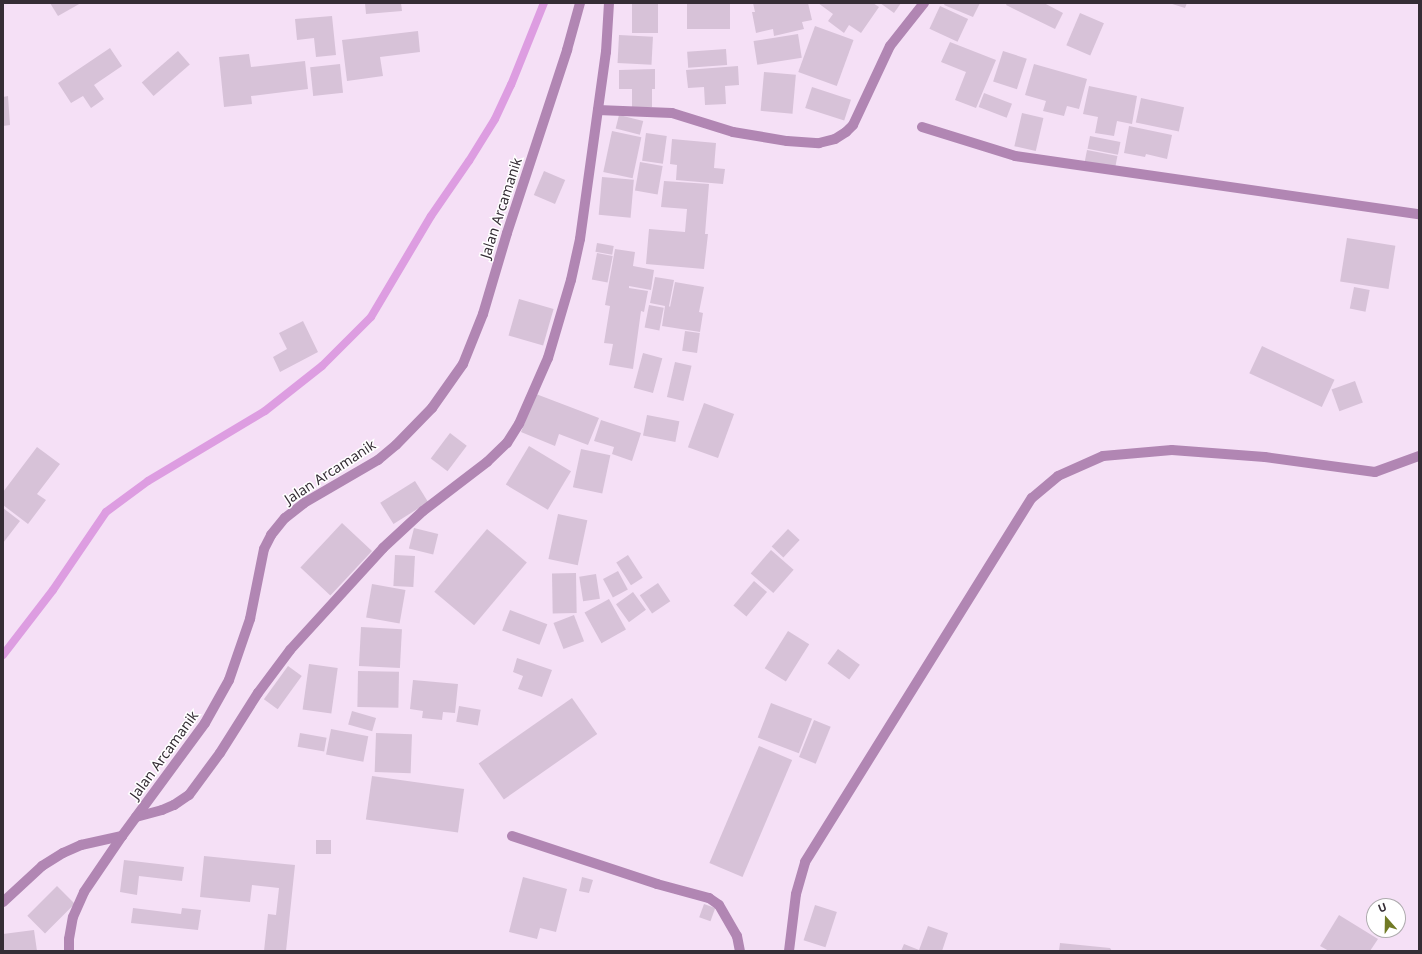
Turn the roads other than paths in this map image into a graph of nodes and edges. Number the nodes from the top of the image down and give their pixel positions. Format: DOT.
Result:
graph roads {
  1 [pos="580,3"];
  2 [pos="609,3"];
  3 [pos="924,3"];
  4 [pos="598,110"];
  5 [pos="922,127"];
  6 [pos="1419,214"];
  7 [pos="1419,456"];
  8 [pos="136,817"];
  9 [pos="122,836"];
  10 [pos="512,836"];
  11 [pos="3,902"];
  12 [pos="69,951"];
  13 [pos="740,951"];
  14 [pos="789,951"];
  1 -- 8 [label="street, Jalan Arcamanik"];
  2 -- 4 [label="street"];
  3 -- 4 [label="street"];
  4 -- 8 [label="street"];
  5 -- 6 [label="street"];
  7 -- 14 [label="street"];
  8 -- 9 [label="street, Jalan Arcamanik"];
  9 -- 11 [label="street"];
  9 -- 12 [label="street, Jalan Arcamanik"];
  10 -- 13 [label="street"];
}
